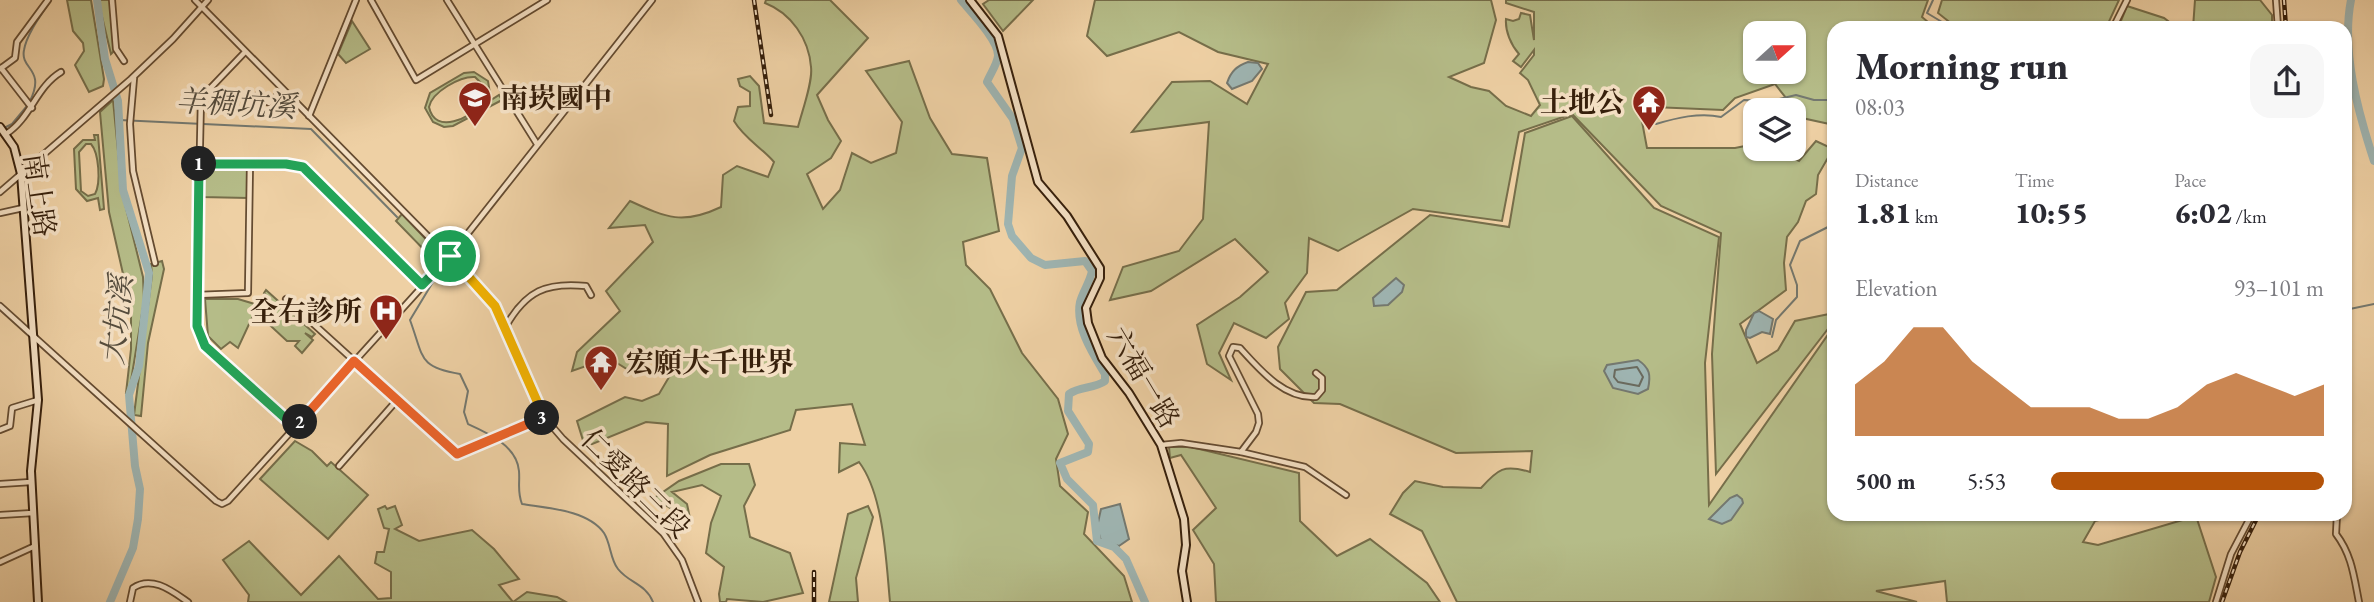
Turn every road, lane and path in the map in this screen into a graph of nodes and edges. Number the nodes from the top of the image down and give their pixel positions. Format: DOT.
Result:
graph roads {
  1 [pos="48,0"];
  2 [pos="111,0"];
  3 [pos="195,0"];
  4 [pos="208,0"];
  5 [pos="356,0"];
  6 [pos="371,0"];
  7 [pos="447,0"];
  8 [pos="547,0"];
  9 [pos="652,0"];
  10 [pos="970,0"];
  11 [pos="2127,0"];
  12 [pos="2276,0"];
  13 [pos="202,6"];
  14 [pos="2116,21"];
  15 [pos="2278,21"];
  16 [pos="474,43"];
  17 [pos="244,52"];
  18 [pos="124,61"];
  19 [pos="0,68"];
  20 [pos="61,72"];
  21 [pos="132,78"];
  22 [pos="283,90"];
  23 [pos="30,106"];
  24 [pos="243,111"];
  25 [pos="309,116"];
  26 [pos="3,130"];
  27 [pos="537,145"];
  28 [pos="200,163"];
  29 [pos="250,163"];
  30 [pos="21,174"];
  31 [pos="0,192"];
  32 [pos="23,208"];
  33 [pos="0,213"];
  34 [pos="450,256"];
  35 [pos="155,263"];
  36 [pos="422,285"];
  37 [pos="196,295"];
  38 [pos="592,295"];
  39 [pos="285,299"];
  40 [pos="0,306"];
  41 [pos="505,326"];
  42 [pos="33,335"];
  43 [pos="354,361"];
  44 [pos="1315,373"];
  45 [pos="398,399"];
  46 [pos="38,400"];
  47 [pos="544,417"];
  48 [pos="295,427"];
  49 [pos="0,430"];
  50 [pos="1161,444"];
  51 [pos="1241,452"];
  52 [pos="339,466"];
  53 [pos="31,482"];
  54 [pos="0,484"];
  55 [pos="1346,495"];
  56 [pos="33,513"];
  57 [pos="0,515"];
  58 [pos="2248,521"];
  59 [pos="2337,521"];
  60 [pos="35,546"];
  61 [pos="0,562"];
  62 [pos="38,602"];
  63 [pos="130,602"];
  64 [pos="188,602"];
  65 [pos="698,602"];
  66 [pos="1186,602"];
  67 [pos="2216,602"];
  68 [pos="2359,602"];
  1 -- 19 [label="street"];
  2 -- 18 [label="street"];
  3 -- 13 [label="street, 仁愛路三段"];
  4 -- 13 [label="street"];
  5 -- 25 [label="street"];
  6 -- 16 [label="street"];
  7 -- 16 [label="street"];
  8 -- 16 [label="street"];
  9 -- 27 [label="street"];
  10 -- 50 [label="street, 六福一路"];
  11 -- 14 [label="street"];
  12 -- 15 [label="street"];
  13 -- 17 [label="street, 仁愛路三段"];
  13 -- 21 [label="street"];
  16 -- 27 [label="street"];
  17 -- 22 [label="street, 仁愛路三段"];
  17 -- 28 [label="street"];
  19 -- 23 [label="street"];
  20 -- 23 [label="street"];
  21 -- 30 [label="street"];
  21 -- 35 [label="street"];
  22 -- 24 [label="street"];
  22 -- 25 [label="street, 仁愛路三段"];
  23 -- 26 [label="street"];
  25 -- 34 [label="street, 仁愛路三段"];
  26 -- 30 [label="street, 南上路"];
  27 -- 34 [label="street"];
  28 -- 29 [label="street"];
  28 -- 37 [label="street"];
  29 -- 36 [label="street"];
  29 -- 37 [label="street"];
  30 -- 31 [label="street"];
  30 -- 32 [label="street, 南上路"];
  32 -- 33 [label="street"];
  32 -- 42 [label="street, 南上路"];
  34 -- 36 [label="street"];
  34 -- 41 [label="street, 仁愛路三段"];
  36 -- 43 [label="street"];
  37 -- 48 [label="street"];
  38 -- 41 [label="street"];
  39 -- 43 [label="street"];
  40 -- 42 [label="street"];
  41 -- 47 [label="street, 仁愛路三段"];
  42 -- 46 [label="street, 南上路"];
  42 -- 48 [label="street"];
  43 -- 45 [label="street"];
  43 -- 48 [label="street"];
  44 -- 51 [label="street"];
  45 -- 47 [label="street"];
  45 -- 52 [label="street"];
  46 -- 49 [label="street"];
  46 -- 53 [label="street, 南上路"];
  47 -- 65 [label="street, 仁愛路三段"];
  50 -- 51 [label="street"];
  50 -- 66 [label="street, 六福一路"];
  51 -- 55 [label="street"];
  53 -- 54 [label="street"];
  53 -- 56 [label="street, 南上路"];
  56 -- 57 [label="street"];
  56 -- 60 [label="street, 南上路"];
  58 -- 67 [label="street"];
  59 -- 68 [label="street"];
  60 -- 61 [label="street"];
  60 -- 62 [label="street, 南上路"];
  63 -- 64 [label="street"];
}
